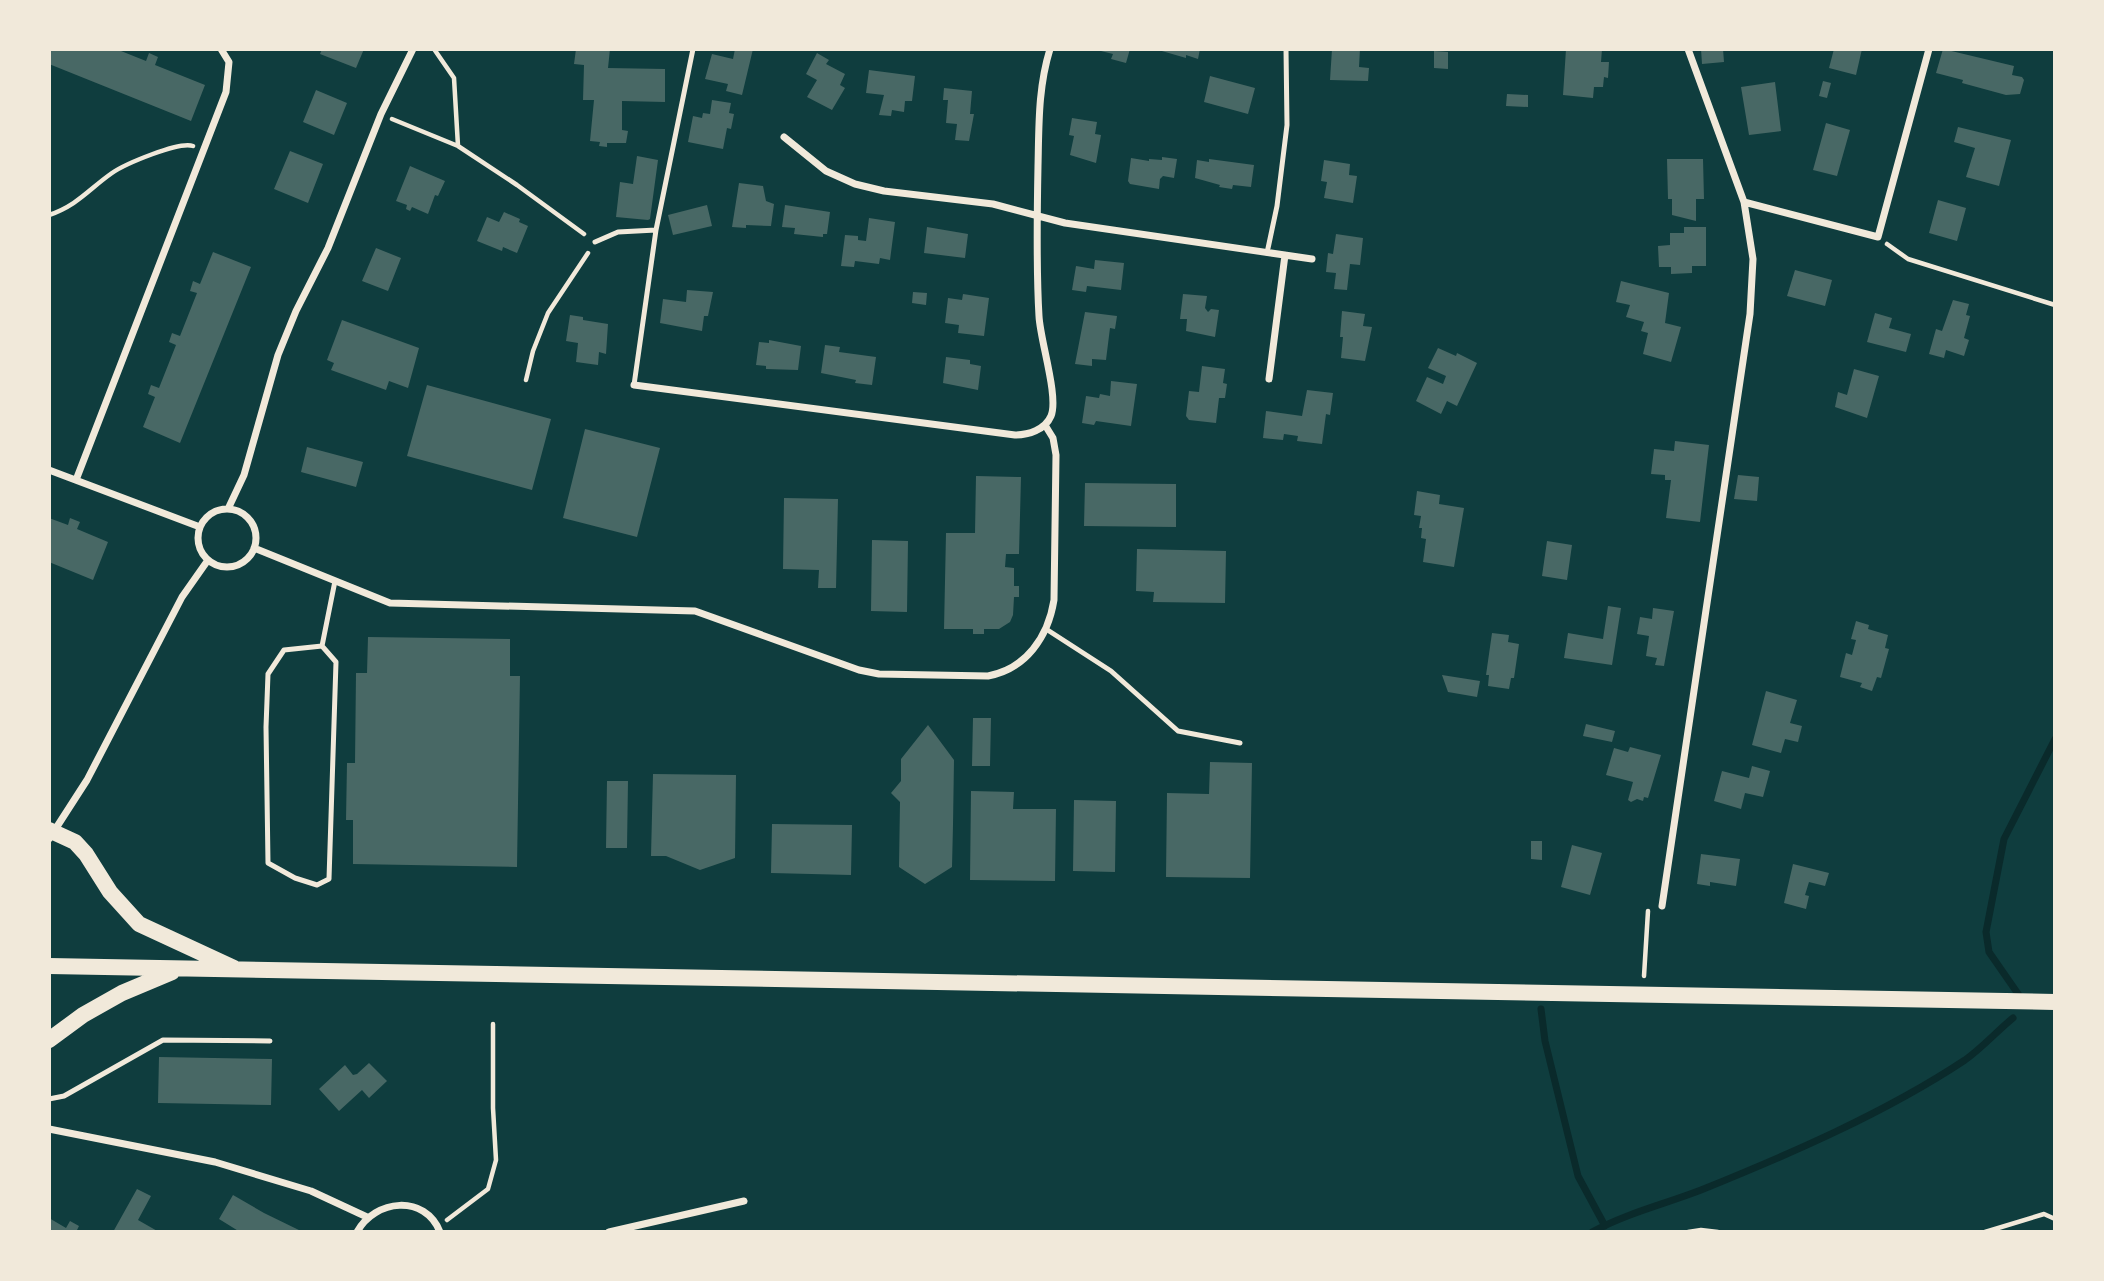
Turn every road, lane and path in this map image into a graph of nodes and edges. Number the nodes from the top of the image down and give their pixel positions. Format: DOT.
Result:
graph roads {
  1 [pos="221,49"];
  2 [pos="413,49"];
  3 [pos="434,49"];
  4 [pos="693,49"];
  5 [pos="1050,49"];
  6 [pos="1286,49"];
  7 [pos="1688,49"];
  8 [pos="1928,49"];
  9 [pos="381,114"];
  10 [pos="785,137"];
  11 [pos="458,146"];
  12 [pos="203,151"];
  13 [pos="1744,202"];
  14 [pos="49,215"];
  15 [pos="1037,216"];
  16 [pos="656,230"];
  17 [pos="1878,237"];
  18 [pos="595,242"];
  19 [pos="1267,253"];
  20 [pos="1285,255"];
  21 [pos="1312,259"];
  22 [pos="2055,305"];
  23 [pos="1269,379"];
  24 [pos="526,380"];
  25 [pos="634,385"];
  26 [pos="1045,425"];
  27 [pos="49,470"];
  28 [pos="76,480"];
  29 [pos="228,509"];
  30 [pos="200,527"];
  31 [pos="254,548"];
  32 [pos="208,559"];
  33 [pos="335,581"];
  34 [pos="1046,629"];
  35 [pos="322,646"];
  36 [pos="1240,743"];
  37 [pos="51,834"];
  38 [pos="1662,906"];
  39 [pos="49,966"];
  40 [pos="178,970"];
  41 [pos="240,970"];
  42 [pos="1644,994"];
  43 [pos="2055,1002"];
  44 [pos="493,1024"];
  45 [pos="49,1040"];
  46 [pos="270,1041"];
  47 [pos="49,1099"];
  48 [pos="49,1129"];
  49 [pos="744,1201"];
  50 [pos="367,1217"];
  51 [pos="2055,1219"];
  52 [pos="439,1229"];
  53 [pos="357,1232"];
  54 [pos="609,1232"];
  55 [pos="1688,1232"];
  56 [pos="1718,1232"];
  57 [pos="1985,1232"];
  1 -- 12 [label="street"];
  2 -- 9 [label="street"];
  3 -- 11 [label="path"];
  4 -- 16 [label="lane"];
  5 -- 15 [label="street"];
  6 -- 19 [label="lane"];
  7 -- 13 [label="street"];
  8 -- 17 [label="street"];
  9 -- 11 [label="path"];
  9 -- 29 [label="street"];
  10 -- 15 [label="street"];
  11 -- 18 [label="path"];
  12 -- 14 [label="path"];
  12 -- 28 [label="street"];
  13 -- 17 [label="street"];
  13 -- 38 [label="street"];
  15 -- 19 [label="street"];
  15 -- 26 [label="street"];
  16 -- 18 [label="lane"];
  16 -- 25 [label="lane"];
  17 -- 22 [label="path"];
  18 -- 24 [label="path"];
  19 -- 20 [label="street"];
  20 -- 21 [label="street"];
  20 -- 23 [label="street"];
  25 -- 26 [label="street"];
  26 -- 34 [label="street"];
  27 -- 28 [label="street"];
  28 -- 30 [label="street"];
  29 -- 30 [label="street"];
  29 -- 31 [label="street"];
  30 -- 32 [label="street"];
  31 -- 32 [label="street"];
  31 -- 33 [label="street"];
  32 -- 37 [label="street"];
  33 -- 34 [label="street"];
  33 -- 35 [label="lane"];
  34 -- 36 [label="lane"];
  35 -- 35 [label="lane"];
  37 -- 41 [label="main road"];
  38 -- 42 [label="path"];
  39 -- 40 [label="main road"];
  40 -- 41 [label="main road"];
  40 -- 45 [label="main road"];
  41 -- 42 [label="main road"];
  42 -- 43 [label="main road"];
  44 -- 52 [label="path"];
  46 -- 47 [label="lane"];
  48 -- 50 [label="street"];
  49 -- 54 [label="street"];
  50 -- 52 [label="street"];
  50 -- 53 [label="street"];
  51 -- 57 [label="path"];
  55 -- 56 [label="path"];
}
